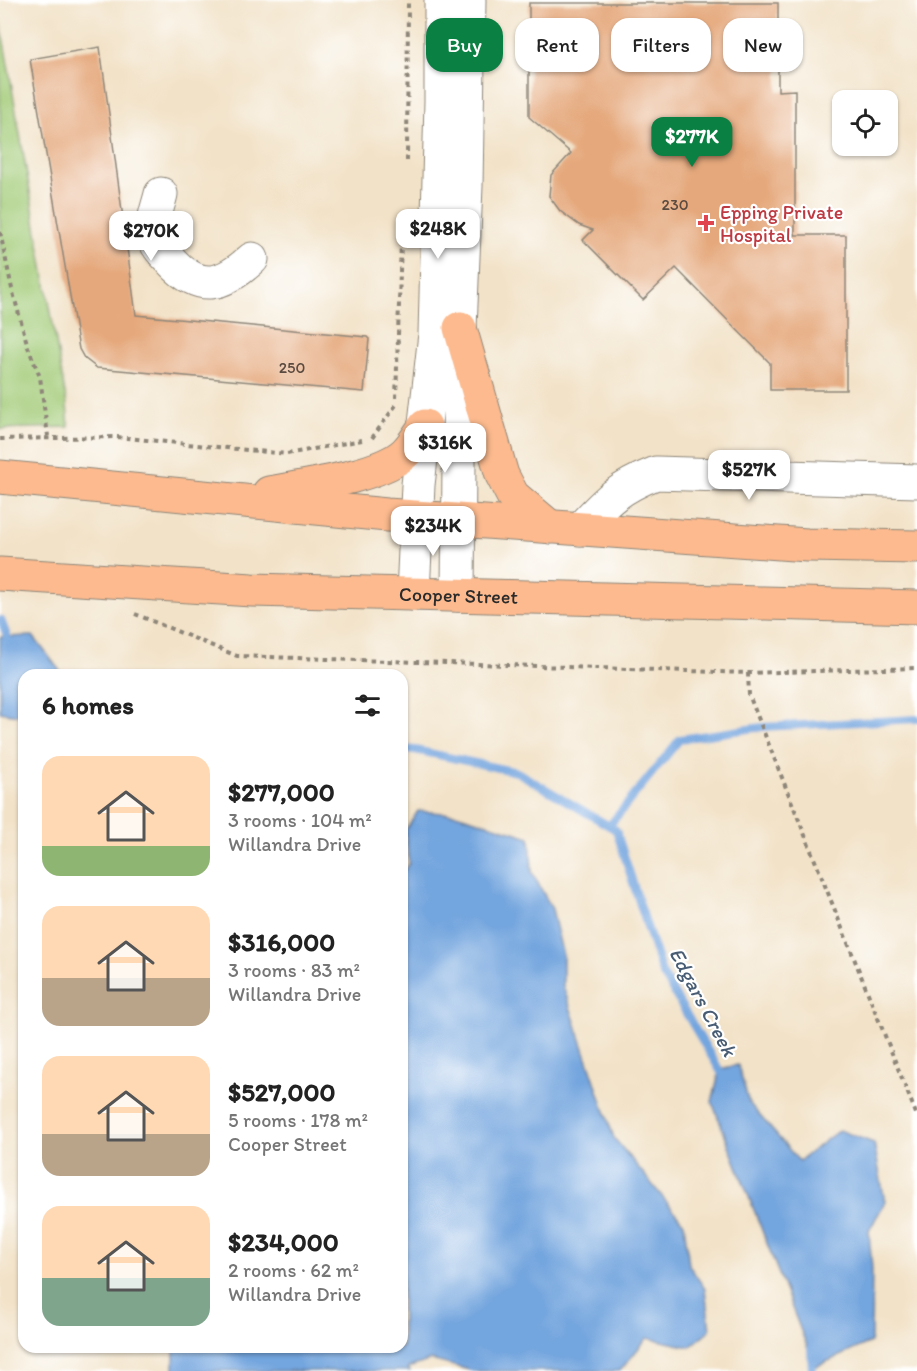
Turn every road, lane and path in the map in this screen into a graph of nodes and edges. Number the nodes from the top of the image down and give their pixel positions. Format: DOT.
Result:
graph roads {
  1 [pos="408,0"];
  2 [pos="441,0"];
  3 [pos="469,0"];
  4 [pos="407,162"];
  5 [pos="161,194"];
  6 [pos="407,207"];
  7 [pos="0,232"];
  8 [pos="252,259"];
  9 [pos="460,328"];
  10 [pos="425,426"];
  11 [pos="48,436"];
  12 [pos="0,439"];
  13 [pos="0,477"];
  14 [pos="917,481"];
  15 [pos="229,500"];
  16 [pos="416,517"];
  17 [pos="460,519"];
  18 [pos="565,528"];
  19 [pos="917,542"];
  20 [pos="854,546"];
  21 [pos="917,548"];
  22 [pos="0,574"];
  23 [pos="413,594"];
  24 [pos="458,595"];
  25 [pos="917,607"];
  26 [pos="124,613"];
  27 [pos="917,668"];
  28 [pos="748,673"];
  29 [pos="917,1116"];
  1 -- 4 [label="path"];
  2 -- 10 [label="street"];
  3 -- 9 [label="street"];
  5 -- 8 [label="street"];
  6 -- 11 [label="path"];
  7 -- 11 [label="path"];
  9 -- 17 [label="street"];
  9 -- 18 [label="main road"];
  10 -- 15 [label="main road"];
  10 -- 16 [label="street"];
  11 -- 12 [label="path"];
  13 -- 15 [label="main road"];
  14 -- 18 [label="street"];
  15 -- 16 [label="main road"];
  16 -- 17 [label="main road"];
  16 -- 23 [label="street"];
  17 -- 18 [label="main road"];
  17 -- 24 [label="street"];
  18 -- 20 [label="main road"];
  19 -- 20 [label="street"];
  20 -- 21 [label="main road"];
  22 -- 23 [label="main road, Cooper Street"];
  23 -- 24 [label="main road, Cooper Street"];
  24 -- 25 [label="main road, Cooper Street"];
  26 -- 28 [label="path"];
  27 -- 28 [label="path"];
  28 -- 29 [label="path"];
}
